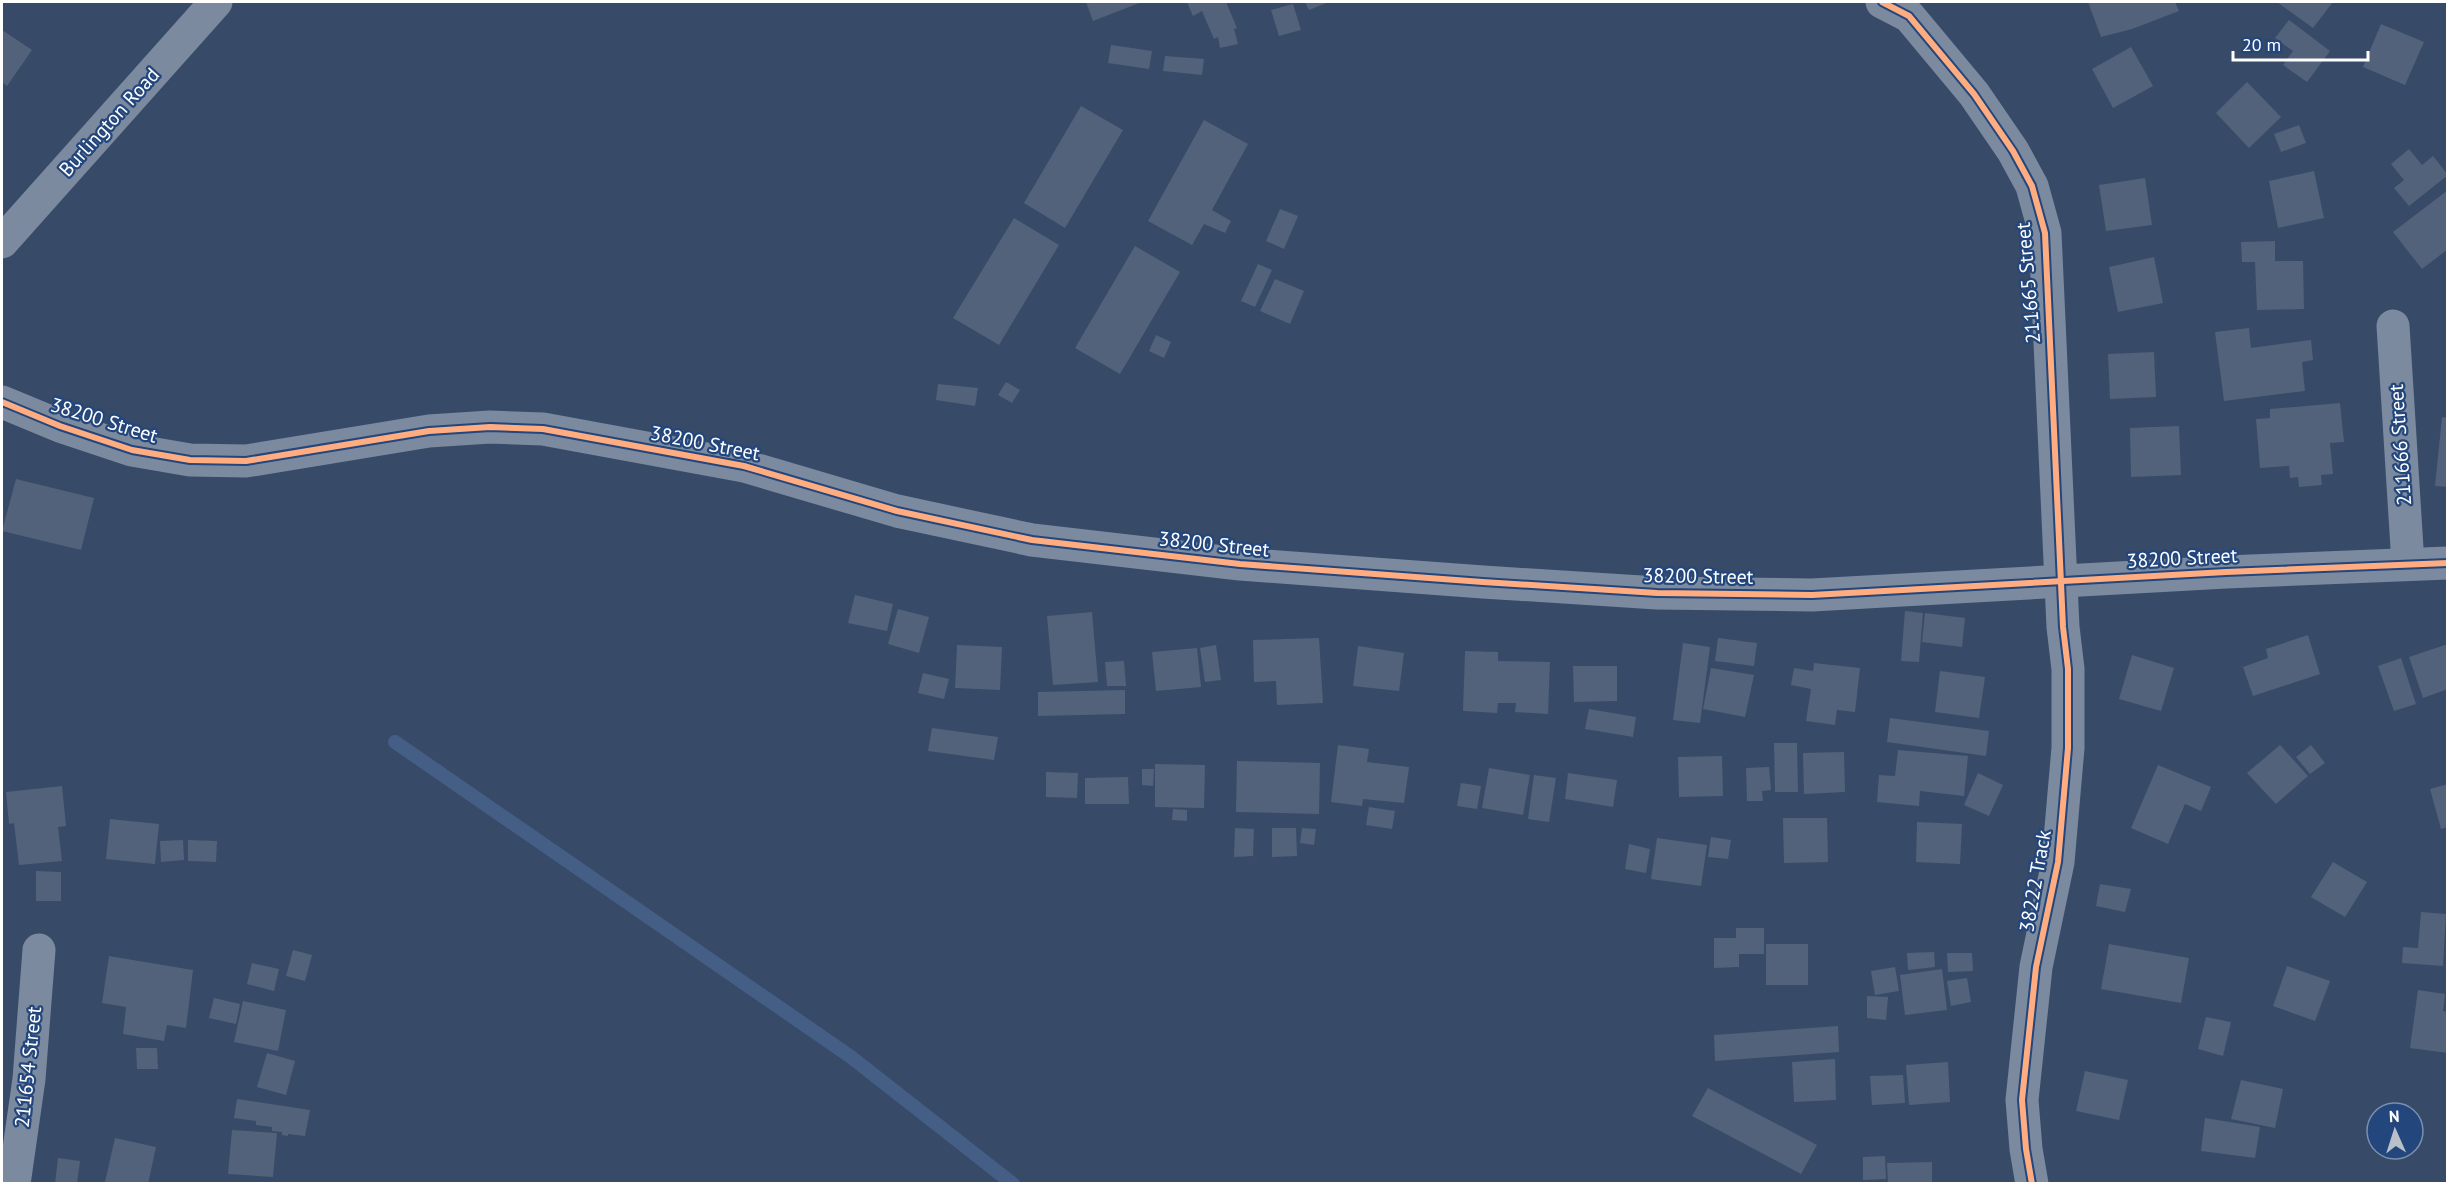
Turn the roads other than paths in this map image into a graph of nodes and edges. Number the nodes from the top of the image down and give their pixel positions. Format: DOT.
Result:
graph roads {
  1 [pos="216,2"];
  2 [pos="1882,2"];
  3 [pos="2,242"];
  4 [pos="2392,326"];
  5 [pos="2,402"];
  6 [pos="2448,563"];
  7 [pos="2408,564"];
  8 [pos="2061,582"];
  9 [pos="39,950"];
  10 [pos="14,1184"];
  11 [pos="2032,1184"];
  1 -- 3 [label="street, Burlington Road"];
  2 -- 8 [label="street, 211665 Street"];
  4 -- 7 [label="street, 211666 Street"];
  5 -- 8 [label="street, 38200 Street"];
  6 -- 7 [label="street, 38200 Street"];
  7 -- 8 [label="street, 38200 Street"];
  8 -- 11 [label="street, 38222 Track"];
  9 -- 10 [label="street, 211654 Street"];
}
